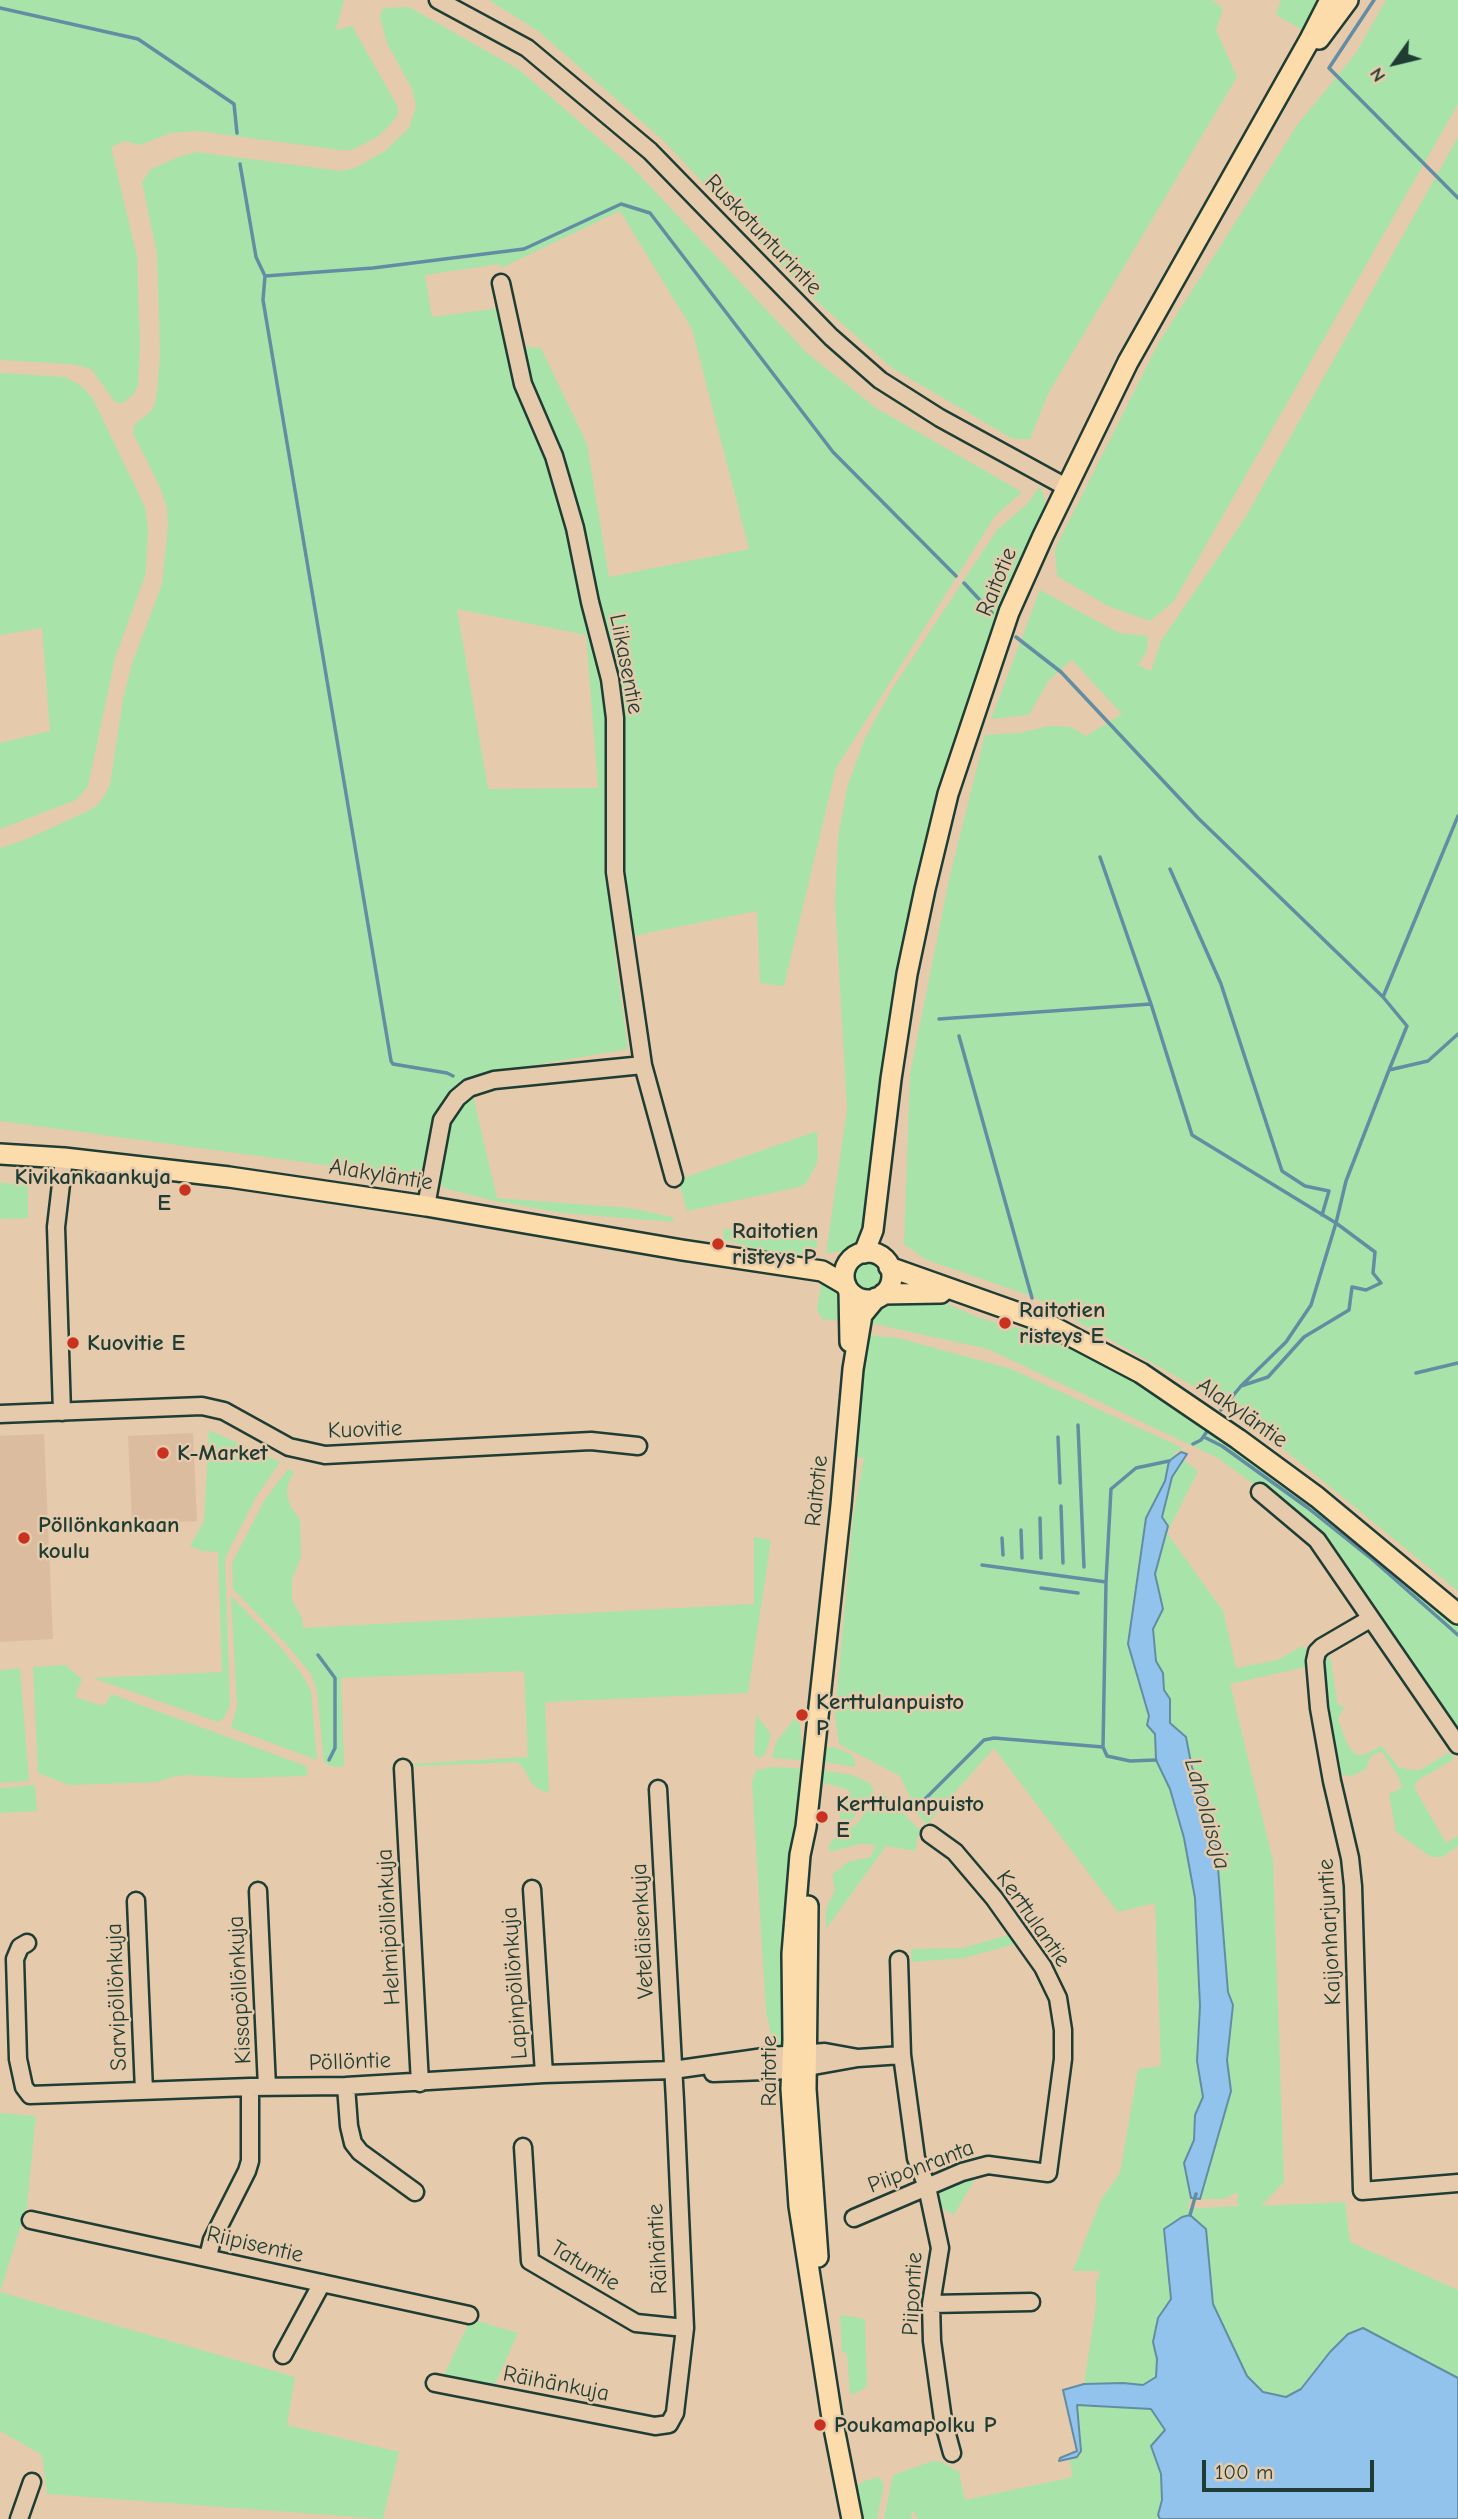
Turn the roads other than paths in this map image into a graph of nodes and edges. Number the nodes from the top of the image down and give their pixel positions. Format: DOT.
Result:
graph roads {
  1 [pos="438,0"];
  2 [pos="1330,0"];
  3 [pos="1348,0"];
  4 [pos="1288,78"];
  5 [pos="501,283"];
  6 [pos="1066,487"];
  7 [pos="643,1065"];
  8 [pos="882,1152"];
  9 [pos="0,1154"];
  10 [pos="64,1158"];
  11 [pos="674,1178"];
  12 [pos="426,1206"];
  13 [pos="860,1254"];
  14 [pos="753,1261"];
  15 [pos="887,1264"];
  16 [pos="847,1288"];
  17 [pos="880,1296"];
  18 [pos="972,1296"];
  19 [pos="853,1369"];
  20 [pos="62,1412"];
  21 [pos="0,1414"];
  22 [pos="638,1446"];
  23 [pos="1260,1492"];
  24 [pos="1458,1614"];
  25 [pos="1370,1619"];
  26 [pos="1458,1745"];
  27 [pos="403,1768"];
  28 [pos="658,1789"];
  29 [pos="930,1835"];
  30 [pos="532,1889"];
  31 [pos="258,1891"];
  32 [pos="136,1901"];
  33 [pos="27,1943"];
  34 [pos="899,1960"];
  35 [pos="902,2055"];
  36 [pos="799,2061"];
  37 [pos="677,2069"];
  38 [pos="544,2074"];
  39 [pos="420,2083"];
  40 [pos="346,2086"];
  41 [pos="250,2087"];
  42 [pos="267,2087"];
  43 [pos="144,2091"];
  44 [pos="523,2147"];
  45 [pos="1048,2173"];
  46 [pos="1458,2183"];
  47 [pos="927,2187"];
  48 [pos="415,2192"];
  49 [pos="854,2218"];
  50 [pos="31,2220"];
  51 [pos="208,2257"];
  52 [pos="322,2283"];
  53 [pos="1031,2302"];
  54 [pos="931,2304"];
  55 [pos="470,2315"];
  56 [pos="685,2328"];
  57 [pos="283,2355"];
  58 [pos="435,2383"];
  59 [pos="669,2424"];
  60 [pos="952,2453"];
  61 [pos="32,2482"];
  62 [pos="19,2519"];
  63 [pos="852,2519"];
  1 -- 6 [label="street, Ruskotunturintie"];
  2 -- 4 [label="main road, Raitotie"];
  3 -- 4 [label="main road, Raitotie"];
  4 -- 6 [label="main road, Raitotie"];
  5 -- 7 [label="street, Liikasentie"];
  6 -- 8 [label="main road, Raitotie"];
  7 -- 11 [label="street, Liikasentie"];
  7 -- 12 [label="street"];
  8 -- 13 [label="main road, Raitotie"];
  8 -- 15 [label="main road, Raitotie"];
  9 -- 10 [label="main road, Alakyläntie"];
  10 -- 12 [label="main road, Alakyläntie"];
  10 -- 20 [label="street"];
  12 -- 14 [label="main road, Alakyläntie"];
  13 -- 14 [label="main road, Alakyläntie"];
  13 -- 15 [label="main road"];
  13 -- 16 [label="main road"];
  14 -- 16 [label="main road, Alakyläntie"];
  15 -- 17 [label="main road"];
  15 -- 18 [label="main road, Alakyläntie"];
  16 -- 17 [label="main road"];
  16 -- 19 [label="main road, Raitotie"];
  17 -- 18 [label="main road, Alakyläntie"];
  17 -- 19 [label="main road, Raitotie"];
  18 -- 24 [label="main road, Alakyläntie"];
  19 -- 36 [label="main road, Raitotie"];
  20 -- 21 [label="street, Kuovitie"];
  20 -- 22 [label="street, Kuovitie"];
  23 -- 25 [label="street"];
  25 -- 26 [label="street"];
  25 -- 46 [label="street, Kaijonharjuntie"];
  27 -- 39 [label="street, Helmipöllönkuja"];
  28 -- 37 [label="street, Veteläisenkuja"];
  29 -- 45 [label="street, Kerttulantie"];
  30 -- 38 [label="street, Lapinpöllönkuja"];
  31 -- 42 [label="street, Kissapöllönkuja"];
  32 -- 43 [label="street, Sarvipöllönkuja"];
  33 -- 43 [label="street, Pöllöntie"];
  34 -- 35 [label="street, Piipontie"];
  35 -- 36 [label="street"];
  35 -- 47 [label="street, Piipontie"];
  36 -- 37 [label="street, Pöllöntie"];
  36 -- 63 [label="main road, Raitotie"];
  37 -- 38 [label="street, Pöllöntie"];
  37 -- 56 [label="street, Räihäntie"];
  38 -- 39 [label="street, Pöllöntie"];
  39 -- 40 [label="street, Pöllöntie"];
  40 -- 42 [label="street, Pöllöntie"];
  40 -- 48 [label="street"];
  41 -- 42 [label="street, Pöllöntie"];
  41 -- 43 [label="street, Pöllöntie"];
  41 -- 51 [label="street"];
  44 -- 56 [label="street, Tatuntie"];
  45 -- 47 [label="street, Piiponranta"];
  47 -- 49 [label="street, Piiponranta"];
  47 -- 54 [label="street, Piipontie"];
  50 -- 51 [label="street, Riipisentie"];
  51 -- 52 [label="street, Riipisentie"];
  52 -- 55 [label="street, Riipisentie"];
  52 -- 57 [label="street"];
  53 -- 54 [label="street"];
  54 -- 60 [label="street, Piipontie"];
  56 -- 59 [label="street, Räihäntie"];
  58 -- 59 [label="street, Räihänkuja"];
  61 -- 62 [label="street"];
}
